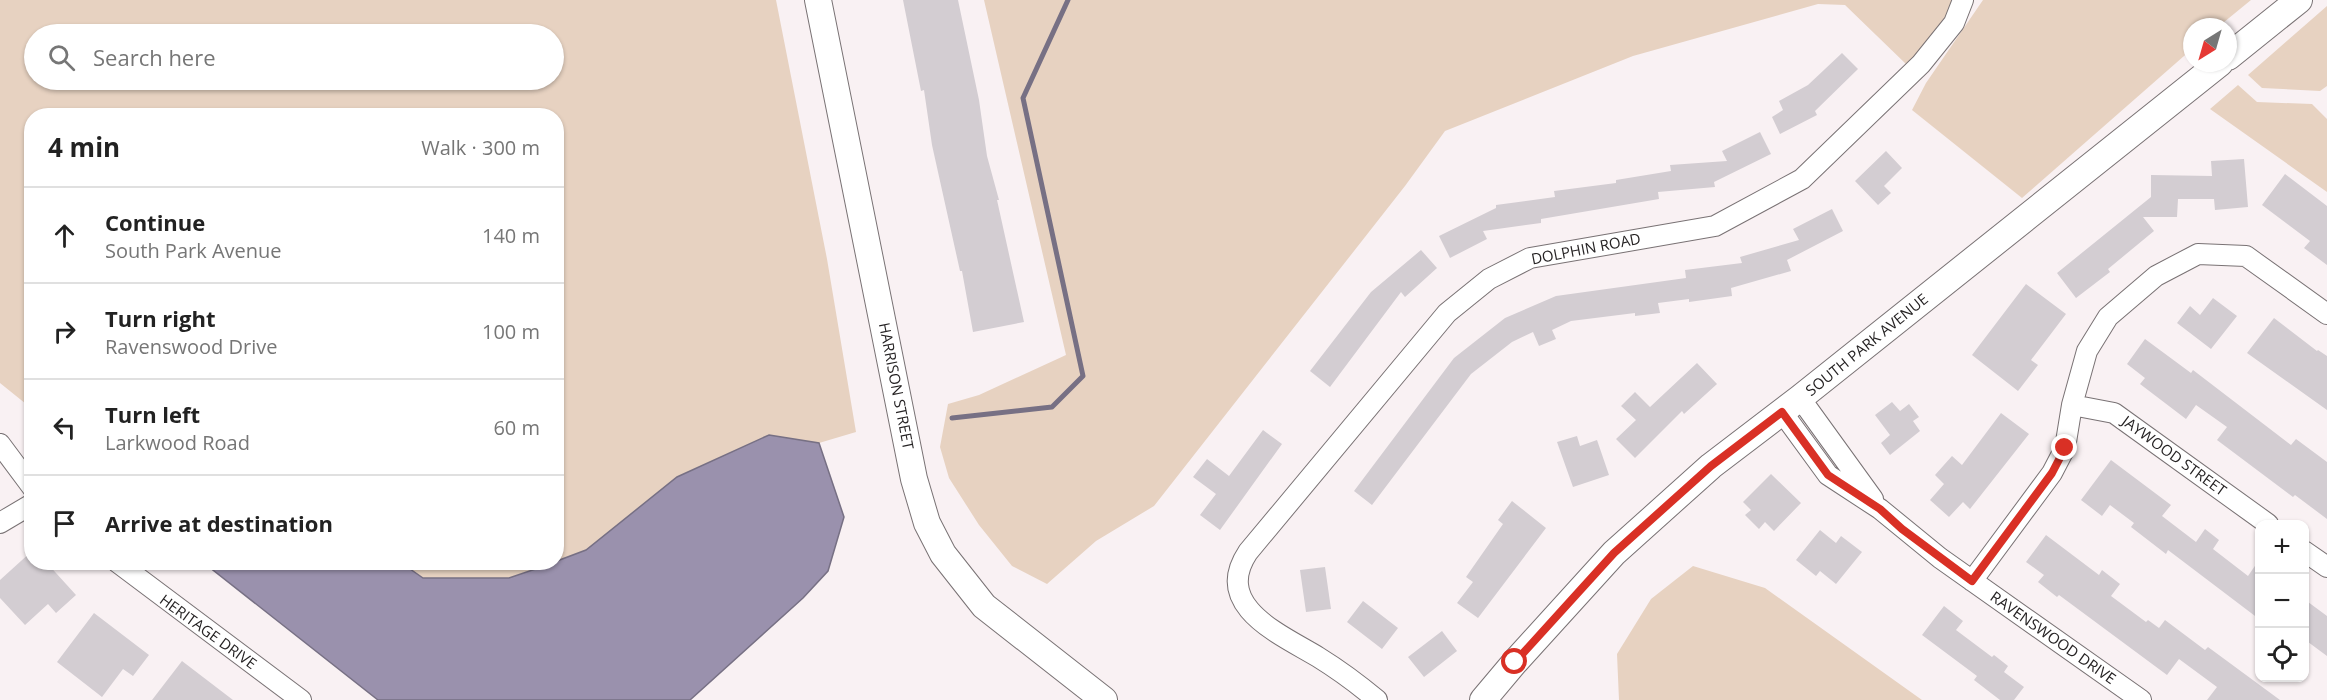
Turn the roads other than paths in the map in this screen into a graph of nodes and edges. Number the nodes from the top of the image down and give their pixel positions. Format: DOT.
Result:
graph roads {
  1 [pos="818,0"];
  2 [pos="1963,0"];
  3 [pos="2299,0"];
  4 [pos="2237,50"];
  5 [pos="2209,72"];
  6 [pos="2327,314"];
  7 [pos="1791,405"];
  8 [pos="2072,405"];
  9 [pos="0,444"];
  10 [pos="24,476"];
  11 [pos="24,509"];
  12 [pos="2261,520"];
  13 [pos="0,523"];
  14 [pos="2309,554"];
  15 [pos="2327,567"];
  16 [pos="128,570"];
  17 [pos="1972,581"];
  18 [pos="301,700"];
  19 [pos="1104,700"];
  20 [pos="1377,700"];
  21 [pos="1483,700"];
  22 [pos="2141,700"];
  1 -- 19 [label="street, HARRISON STREET"];
  2 -- 20 [label="street, DOLPHIN ROAD"];
  3 -- 4 [label="street"];
  5 -- 7 [label="street, SOUTH PARK AVENUE"];
  6 -- 8 [label="street"];
  7 -- 17 [label="street, RAVENSWOOD DRIVE"];
  7 -- 21 [label="street, SOUTH PARK AVENUE"];
  8 -- 12 [label="street, JAYWOOD STREET"];
  8 -- 17 [label="street"];
  9 -- 10 [label="street"];
  11 -- 13 [label="street"];
  14 -- 15 [label="street"];
  16 -- 18 [label="street, HERITAGE DRIVE"];
  17 -- 22 [label="street, RAVENSWOOD DRIVE"];
}
